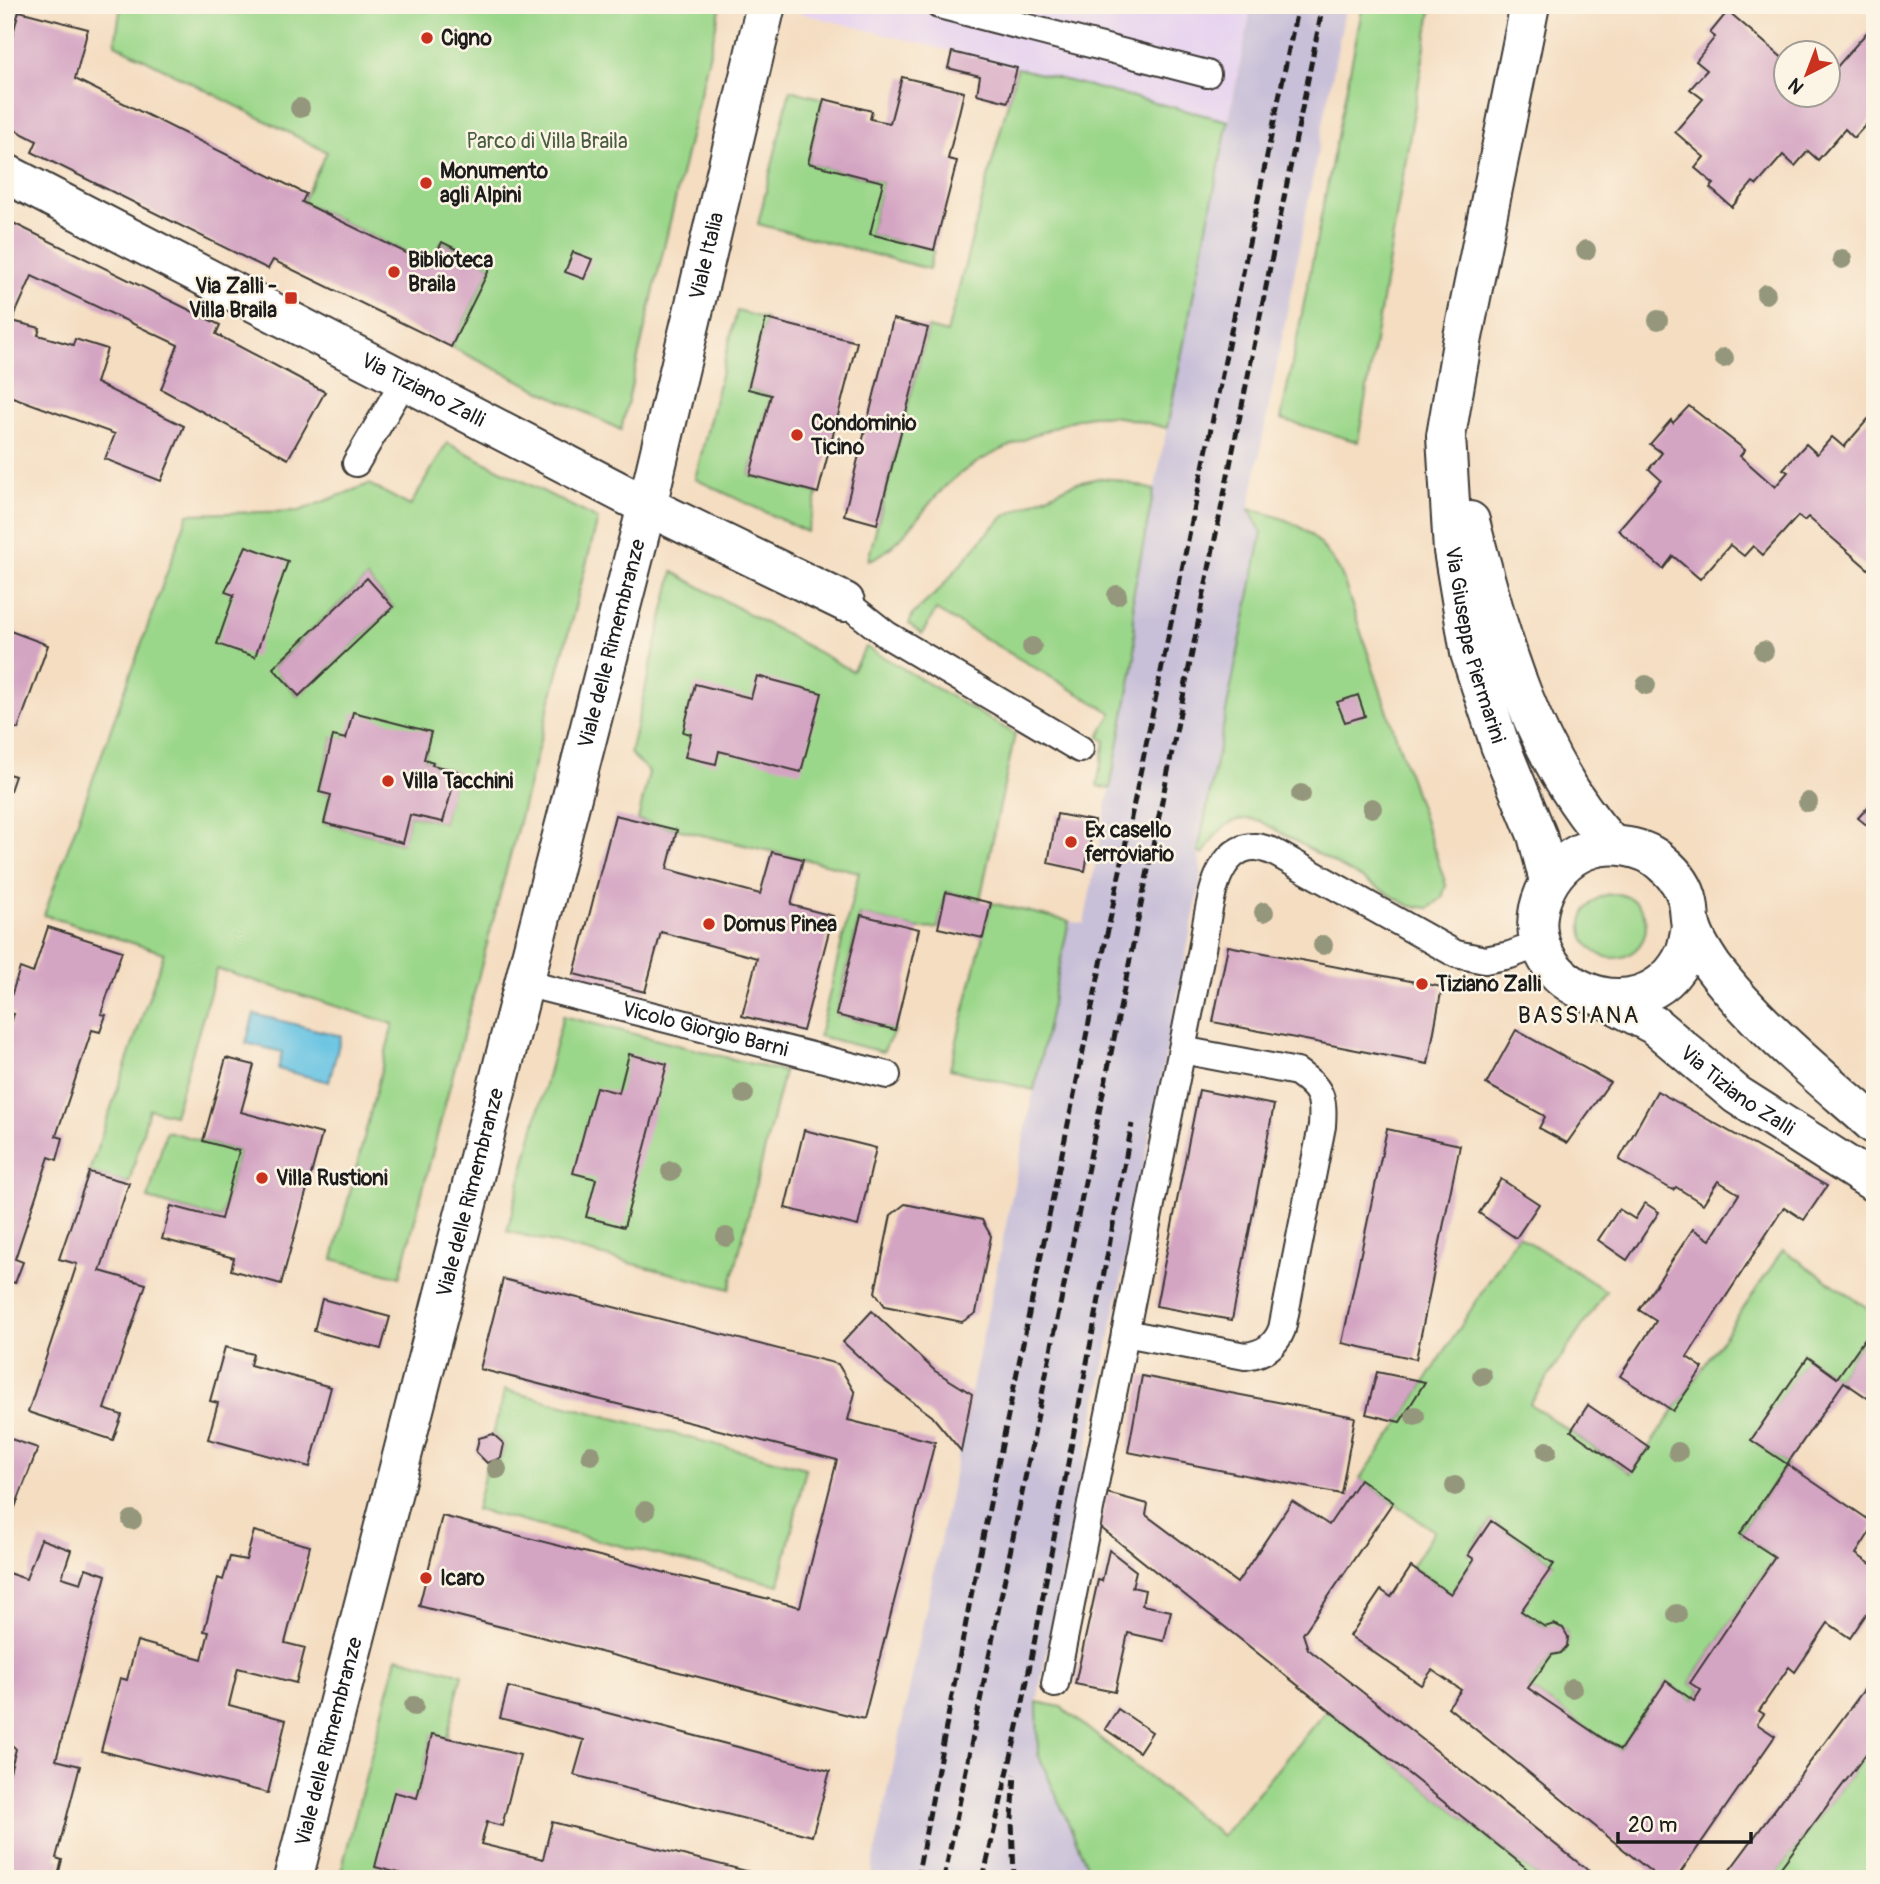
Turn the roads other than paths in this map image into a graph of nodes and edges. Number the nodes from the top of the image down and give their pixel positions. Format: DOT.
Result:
graph roads {
  1 [pos="766,5"];
  2 [pos="939,5"];
  3 [pos="1530,5"];
  4 [pos="1207,74"];
  5 [pos="5,173"];
  6 [pos="404,381"];
  7 [pos="1452,402"];
  8 [pos="356,463"];
  9 [pos="647,506"];
  10 [pos="845,602"];
  11 [pos="1080,749"];
  12 [pos="1612,845"];
  13 [pos="1549,881"];
  14 [pos="1691,927"];
  15 [pos="1542,943"];
  16 [pos="524,983"];
  17 [pos="1603,998"];
  18 [pos="1182,1050"];
  19 [pos="887,1075"];
  20 [pos="1875,1125"];
  21 [pos="1875,1184"];
  22 [pos="1125,1333"];
  23 [pos="1055,1684"];
  24 [pos="293,1879"];
  1 -- 9 [label="street, Viale Italia"];
  2 -- 4 [label="lane"];
  3 -- 7 [label="street, Via Giuseppe Piermarini"];
  5 -- 6 [label="street, Via Tiziano Zalli"];
  6 -- 8 [label="lane"];
  6 -- 9 [label="street, Via Tiziano Zalli"];
  7 -- 12 [label="street, Via Giuseppe Piermarini"];
  7 -- 13 [label="street, Via Giuseppe Piermarini"];
  9 -- 10 [label="street, Via Tiziano Zalli"];
  9 -- 16 [label="street, Viale delle Rimembranze"];
  10 -- 11 [label="lane"];
  12 -- 13 [label="street"];
  12 -- 14 [label="street"];
  13 -- 15 [label="street"];
  14 -- 17 [label="street"];
  14 -- 20 [label="street"];
  15 -- 17 [label="street"];
  15 -- 18 [label="lane"];
  16 -- 19 [label="lane, Vicolo Giorgio Barni"];
  16 -- 24 [label="street, Viale delle Rimembranze"];
  17 -- 21 [label="street, Via Tiziano Zalli"];
  18 -- 22 [label="lane"];
  18 -- 22 [label="lane"];
  22 -- 23 [label="lane"];
}
